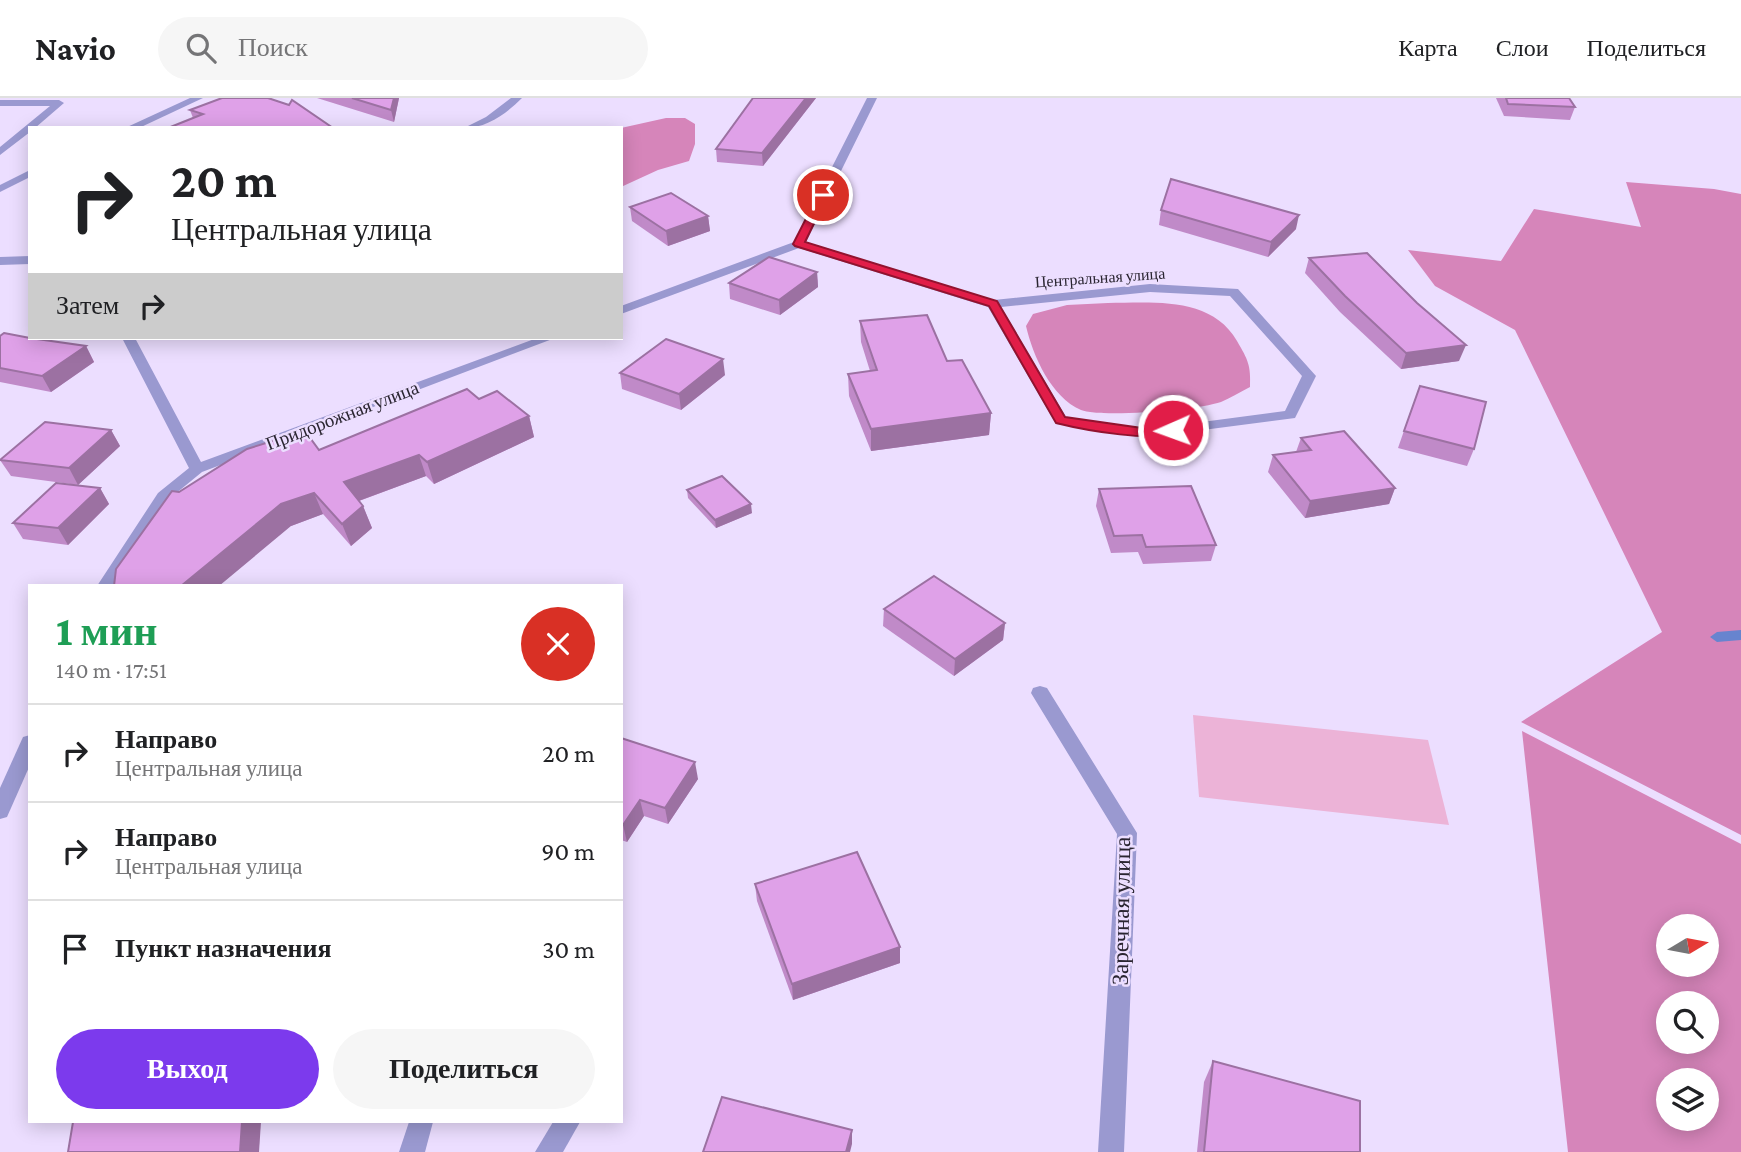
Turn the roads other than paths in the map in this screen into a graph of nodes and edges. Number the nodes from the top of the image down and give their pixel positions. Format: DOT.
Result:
graph roads {
  1 [pos="198,98"];
  2 [pos="517,98"];
  3 [pos="872,98"];
  4 [pos="0,103"];
  5 [pos="31,126"];
  6 [pos="135,126"];
  7 [pos="473,126"];
  8 [pos="28,129"];
  9 [pos="0,152"];
  10 [pos="28,174"];
  11 [pos="0,189"];
  12 [pos="799,244"];
  13 [pos="28,260"];
  14 [pos="0,261"];
  15 [pos="993,304"];
  16 [pos="623,309"];
  17 [pos="129,340"];
  18 [pos="543,340"];
  19 [pos="197,469"];
  20 [pos="106,584"];
  21 [pos="1040,693"];
  22 [pos="28,748"];
  23 [pos="0,811"];
  24 [pos="421,1123"];
  25 [pos="566,1123"];
  26 [pos="412,1152"];
  27 [pos="548,1152"];
  28 [pos="1111,1152"];
  1 -- 6 [label="street"];
  2 -- 7 [label="street"];
  3 -- 12 [label="street"];
  4 -- 5 [label="street"];
  8 -- 9 [label="street"];
  10 -- 11 [label="street"];
  12 -- 15 [label="street, Центральная улица"];
  12 -- 16 [label="street"];
  13 -- 14 [label="street"];
  15 -- 15 [label="street, Центральная улица"];
  17 -- 19 [label="street"];
  18 -- 19 [label="street, Придорожная улица"];
  19 -- 20 [label="street, Придорожная улица"];
  21 -- 28 [label="street, Заречная улица"];
  22 -- 23 [label="street"];
  24 -- 26 [label="street"];
  25 -- 27 [label="street"];
}
